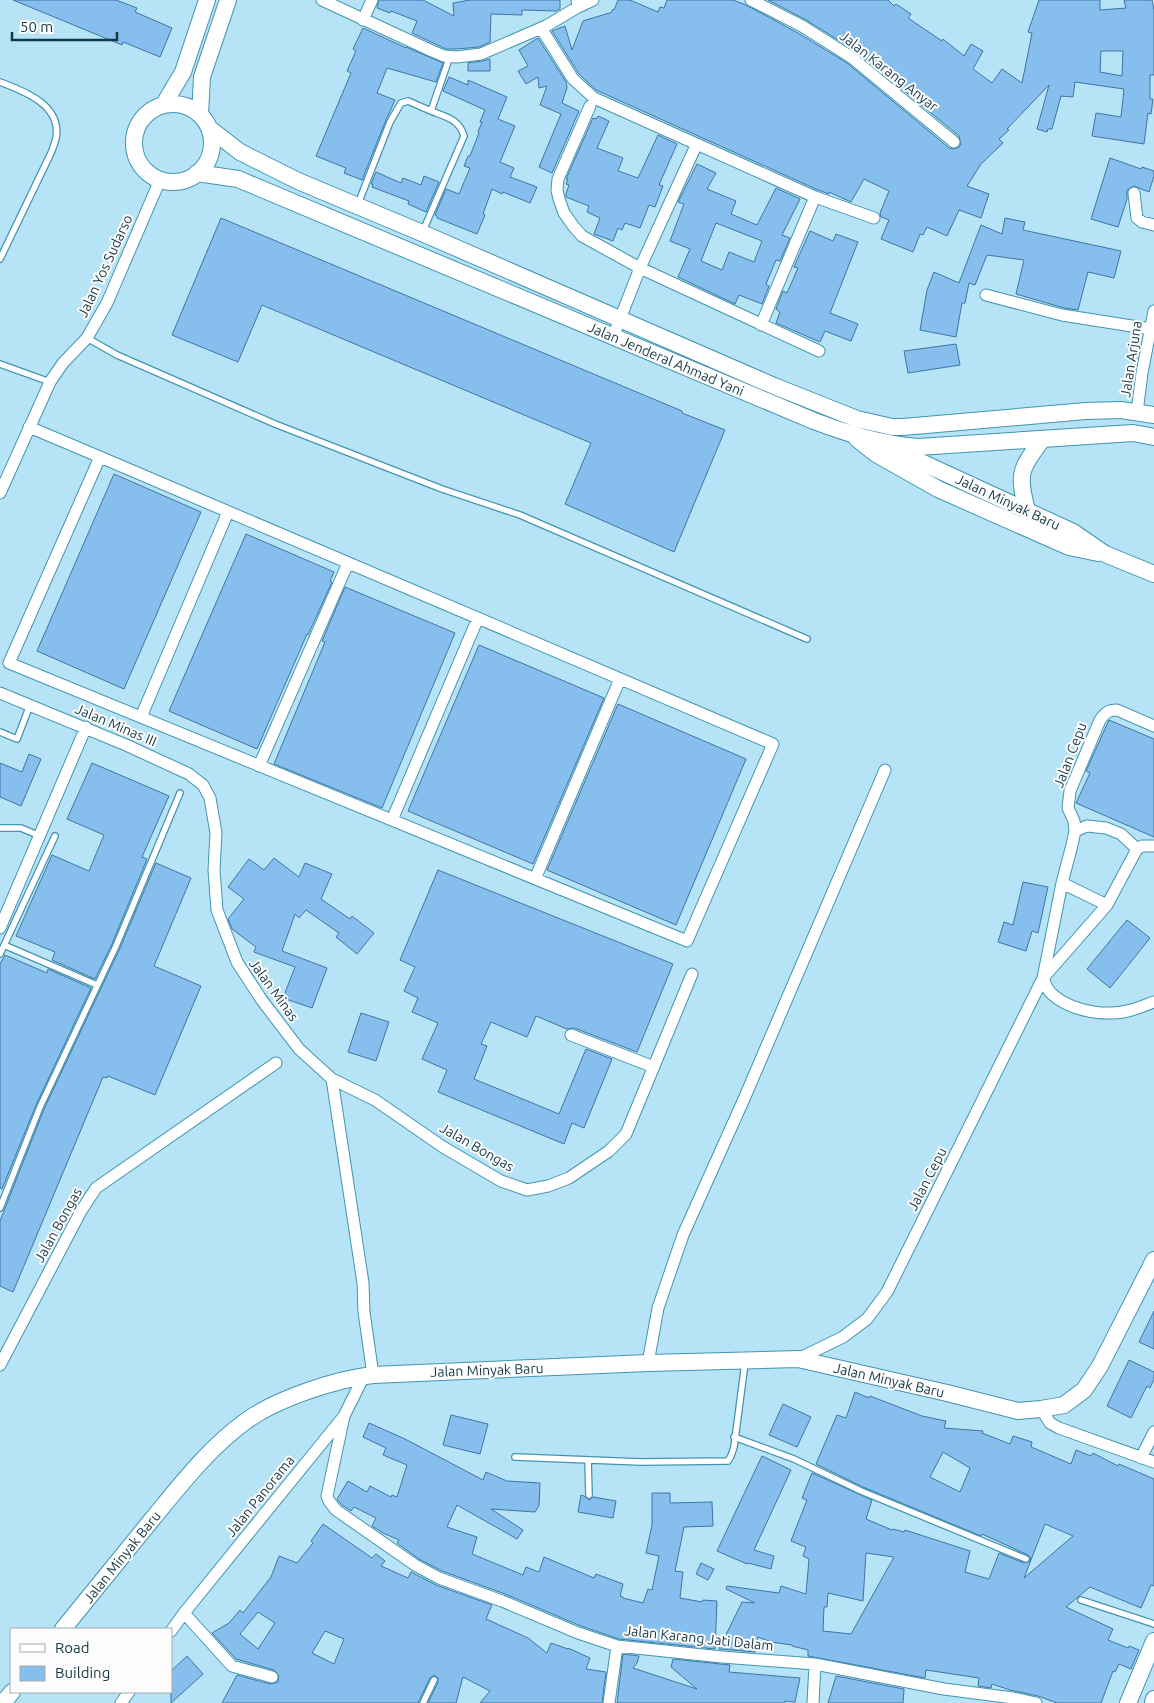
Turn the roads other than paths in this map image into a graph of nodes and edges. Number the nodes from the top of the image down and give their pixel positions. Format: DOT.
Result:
graph roads {
  1 [pos="208,0"];
  2 [pos="228,0"];
  3 [pos="322,0"];
  4 [pos="372,0"];
  5 [pos="593,0"];
  6 [pos="751,0"];
  7 [pos="578,3"];
  8 [pos="363,20"];
  9 [pos="543,27"];
  10 [pos="450,56"];
  11 [pos="0,82"];
  12 [pos="164,104"];
  13 [pos="590,106"];
  14 [pos="430,111"];
  15 [pos="200,114"];
  16 [pos="209,128"];
  17 [pos="954,142"];
  18 [pos="694,150"];
  19 [pos="197,174"];
  20 [pos="160,180"];
  21 [pos="1134,193"];
  22 [pos="812,204"];
  23 [pos="358,206"];
  24 [pos="874,218"];
  25 [pos="1154,225"];
  26 [pos="422,233"];
  27 [pos="0,259"];
  28 [pos="638,272"];
  29 [pos="986,295"];
  30 [pos="1154,311"];
  31 [pos="620,319"];
  32 [pos="761,324"];
  33 [pos="1151,329"];
  34 [pos="613,336"];
  35 [pos="87,338"];
  36 [pos="668,340"];
  37 [pos="1150,347"];
  38 [pos="819,352"];
  39 [pos="661,356"];
  40 [pos="0,364"];
  41 [pos="50,382"];
  42 [pos="1138,412"];
  43 [pos="1154,415"];
  44 [pos="867,422"];
  45 [pos="29,427"];
  46 [pos="852,435"];
  47 [pos="1154,437"];
  48 [pos="1042,440"];
  49 [pos="886,443"];
  50 [pos="100,457"];
  51 [pos="0,493"];
  52 [pos="1027,511"];
  53 [pos="228,512"];
  54 [pos="1105,554"];
  55 [pos="348,563"];
  56 [pos="1154,574"];
  57 [pos="478,618"];
  58 [pos="807,639"];
  59 [pos="620,679"];
  60 [pos="0,693"];
  61 [pos="30,705"];
  62 [pos="141,717"];
  63 [pos="1154,726"];
  64 [pos="86,727"];
  65 [pos="0,732"];
  66 [pos="259,766"];
  67 [pos="885,770"];
  68 [pos="180,792"];
  69 [pos="210,798"];
  70 [pos="392,820"];
  71 [pos="0,828"];
  72 [pos="1075,831"];
  73 [pos="40,836"];
  74 [pos="55,836"];
  75 [pos="1154,846"];
  76 [pos="1137,850"];
  77 [pos="535,879"];
  78 [pos="1062,883"];
  79 [pos="1107,905"];
  80 [pos="0,928"];
  81 [pos="4,945"];
  82 [pos="0,954"];
  83 [pos="692,974"];
  84 [pos="1043,978"];
  85 [pos="97,985"];
  86 [pos="1154,1002"];
  87 [pos="571,1035"];
  88 [pos="299,1049"];
  89 [pos="276,1063"];
  90 [pos="654,1067"];
  91 [pos="332,1079"];
  92 [pos="2,1198"];
  93 [pos="0,1208"];
  94 [pos="1154,1260"];
  95 [pos="798,1359"];
  96 [pos="745,1361"];
  97 [pos="648,1363"];
  98 [pos="0,1365"];
  99 [pos="369,1375"];
  100 [pos="1071,1400"];
  101 [pos="1009,1408"];
  102 [pos="1041,1409"];
  103 [pos="344,1416"];
  104 [pos="1154,1432"];
  105 [pos="734,1437"];
  106 [pos="515,1457"];
  107 [pos="1141,1458"];
  108 [pos="588,1460"];
  109 [pos="1154,1462"];
  110 [pos="589,1495"];
  111 [pos="1026,1559"];
  112 [pos="1081,1600"];
  113 [pos="184,1613"];
  114 [pos="1154,1624"];
  115 [pos="64,1628"];
  116 [pos="172,1630"];
  117 [pos="1154,1641"];
  118 [pos="617,1646"];
  119 [pos="815,1664"];
  120 [pos="272,1677"];
  121 [pos="434,1680"];
  122 [pos="11,1693"];
  123 [pos="1154,1699"];
  124 [pos="3,1703"];
  125 [pos="423,1703"];
  126 [pos="609,1703"];
  127 [pos="813,1703"];
  128 [pos="1036,1703"];
  129 [pos="1128,1703"];
  130 [pos="1153,1703"];
  1 -- 12 [label="main road"];
  2 -- 15 [label="main road"];
  3 -- 8 [label="street"];
  4 -- 8 [label="street"];
  5 -- 7 [label="street"];
  6 -- 17 [label="street, Jalan Karang Anyar"];
  7 -- 9 [label="street"];
  8 -- 10 [label="street"];
  9 -- 10 [label="street"];
  9 -- 24 [label="street"];
  10 -- 14 [label="lane"];
  11 -- 27 [label="lane"];
  12 -- 15 [label="main road"];
  12 -- 20 [label="main road"];
  13 -- 28 [label="street"];
  14 -- 23 [label="lane"];
  14 -- 26 [label="lane"];
  15 -- 16 [label="main road"];
  16 -- 19 [label="main road"];
  16 -- 23 [label="main road, Jalan Jenderal Ahmad Yani"];
  18 -- 28 [label="street"];
  19 -- 20 [label="main road"];
  19 -- 34 [label="main road, Jalan Jenderal Ahmad Yani"];
  20 -- 35 [label="street, Jalan Yos Sudarso"];
  21 -- 25 [label="street"];
  22 -- 32 [label="street"];
  23 -- 26 [label="main road, Jalan Jenderal Ahmad Yani"];
  26 -- 31 [label="main road, Jalan Jenderal Ahmad Yani"];
  28 -- 31 [label="street"];
  28 -- 32 [label="street"];
  29 -- 33 [label="street"];
  30 -- 33 [label="street, Jalan Arjuna"];
  31 -- 34 [label="street"];
  31 -- 36 [label="main road, Jalan Jenderal Ahmad Yani"];
  32 -- 38 [label="street"];
  33 -- 37 [label="street, Jalan Arjuna"];
  34 -- 39 [label="main road, Jalan Jenderal Ahmad Yani"];
  35 -- 41 [label="street, Jalan Yos Sudarso"];
  35 -- 58 [label="lane"];
  36 -- 39 [label="main road"];
  36 -- 44 [label="main road, Jalan Jenderal Ahmad Yani"];
  37 -- 42 [label="street, Jalan Arjuna"];
  39 -- 46 [label="main road, Jalan Jenderal Ahmad Yani"];
  40 -- 41 [label="lane"];
  41 -- 45 [label="street, Jalan Yos Sudarso"];
  42 -- 43 [label="main road, Jalan Jenderal Ahmad Yani"];
  42 -- 44 [label="main road, Jalan Jenderal Ahmad Yani"];
  44 -- 49 [label="main road, Jalan Minyak Baru"];
  45 -- 50 [label="street"];
  45 -- 51 [label="street, Jalan Yos Sudarso"];
  46 -- 49 [label="main road, Jalan Jenderal Ahmad Yani"];
  46 -- 54 [label="main road"];
  47 -- 48 [label="main road, Jalan Jenderal Ahmad Yani"];
  48 -- 49 [label="main road, Jalan Jenderal Ahmad Yani"];
  48 -- 52 [label="main road"];
  49 -- 52 [label="main road, Jalan Minyak Baru"];
  50 -- 53 [label="street"];
  50 -- 62 [label="street"];
  52 -- 54 [label="main road, Jalan Minyak Baru"];
  53 -- 55 [label="street"];
  53 -- 62 [label="street"];
  54 -- 56 [label="main road, Jalan Minyak Baru"];
  55 -- 57 [label="street"];
  55 -- 66 [label="street"];
  57 -- 59 [label="street"];
  57 -- 70 [label="street"];
  59 -- 77 [label="street"];
  59 -- 77 [label="street"];
  60 -- 61 [label="street, Jalan Minas III"];
  61 -- 64 [label="street, Jalan Minas III"];
  61 -- 65 [label="lane"];
  62 -- 66 [label="street"];
  63 -- 72 [label="street, Jalan Cepu"];
  64 -- 69 [label="street, Jalan Minas III"];
  64 -- 73 [label="street"];
  66 -- 70 [label="street"];
  67 -- 97 [label="street"];
  68 -- 85 [label="lane"];
  69 -- 88 [label="street, Jalan Minas"];
  70 -- 77 [label="street"];
  71 -- 73 [label="lane"];
  72 -- 76 [label="street"];
  72 -- 78 [label="street, Jalan Cepu"];
  73 -- 80 [label="street"];
  74 -- 81 [label="lane"];
  75 -- 76 [label="street"];
  76 -- 79 [label="street, Jalan Cepu"];
  78 -- 79 [label="street"];
  78 -- 84 [label="street, Jalan Cepu"];
  79 -- 84 [label="street, Jalan Cepu"];
  81 -- 82 [label="lane"];
  81 -- 85 [label="lane"];
  83 -- 90 [label="street, Jalan Bongas"];
  84 -- 86 [label="street"];
  84 -- 95 [label="street, Jalan Cepu"];
  85 -- 92 [label="lane"];
  87 -- 90 [label="street"];
  88 -- 91 [label="street, Jalan Bongas"];
  89 -- 98 [label="street, Jalan Bongas"];
  90 -- 91 [label="street, Jalan Bongas"];
  91 -- 99 [label="street"];
  92 -- 93 [label="lane"];
  94 -- 100 [label="main road, Jalan Minyak Baru"];
  95 -- 96 [label="main road, Jalan Minyak Baru"];
  95 -- 101 [label="main road, Jalan Minyak Baru"];
  96 -- 97 [label="main road, Jalan Minyak Baru"];
  96 -- 105 [label="lane"];
  97 -- 99 [label="main road, Jalan Minyak Baru"];
  99 -- 103 [label="street, Jalan Panorama"];
  99 -- 115 [label="main road, Jalan Minyak Baru"];
  100 -- 101 [label="main road, Jalan Minyak Baru"];
  100 -- 102 [label="main road, Jalan Minyak Baru"];
  101 -- 102 [label="main road, Jalan Minyak Baru"];
  102 -- 107 [label="street"];
  103 -- 113 [label="street, Jalan Panorama"];
  103 -- 118 [label="street, Jalan Karang Jati Dalam"];
  104 -- 107 [label="street"];
  105 -- 108 [label="lane"];
  105 -- 111 [label="lane"];
  106 -- 108 [label="lane"];
  107 -- 109 [label="street"];
  108 -- 110 [label="lane"];
  112 -- 114 [label="lane"];
  113 -- 116 [label="street, Jalan Panorama"];
  113 -- 120 [label="street"];
  117 -- 129 [label="main road"];
  118 -- 119 [label="street, Jalan Karang Jati Dalam"];
  118 -- 126 [label="street"];
  119 -- 127 [label="street"];
  119 -- 128 [label="street, Jalan Karang Jati Dalam"];
  121 -- 125 [label="lane"];
  122 -- 124 [label="main road"];
  123 -- 130 [label="main road"];
}
